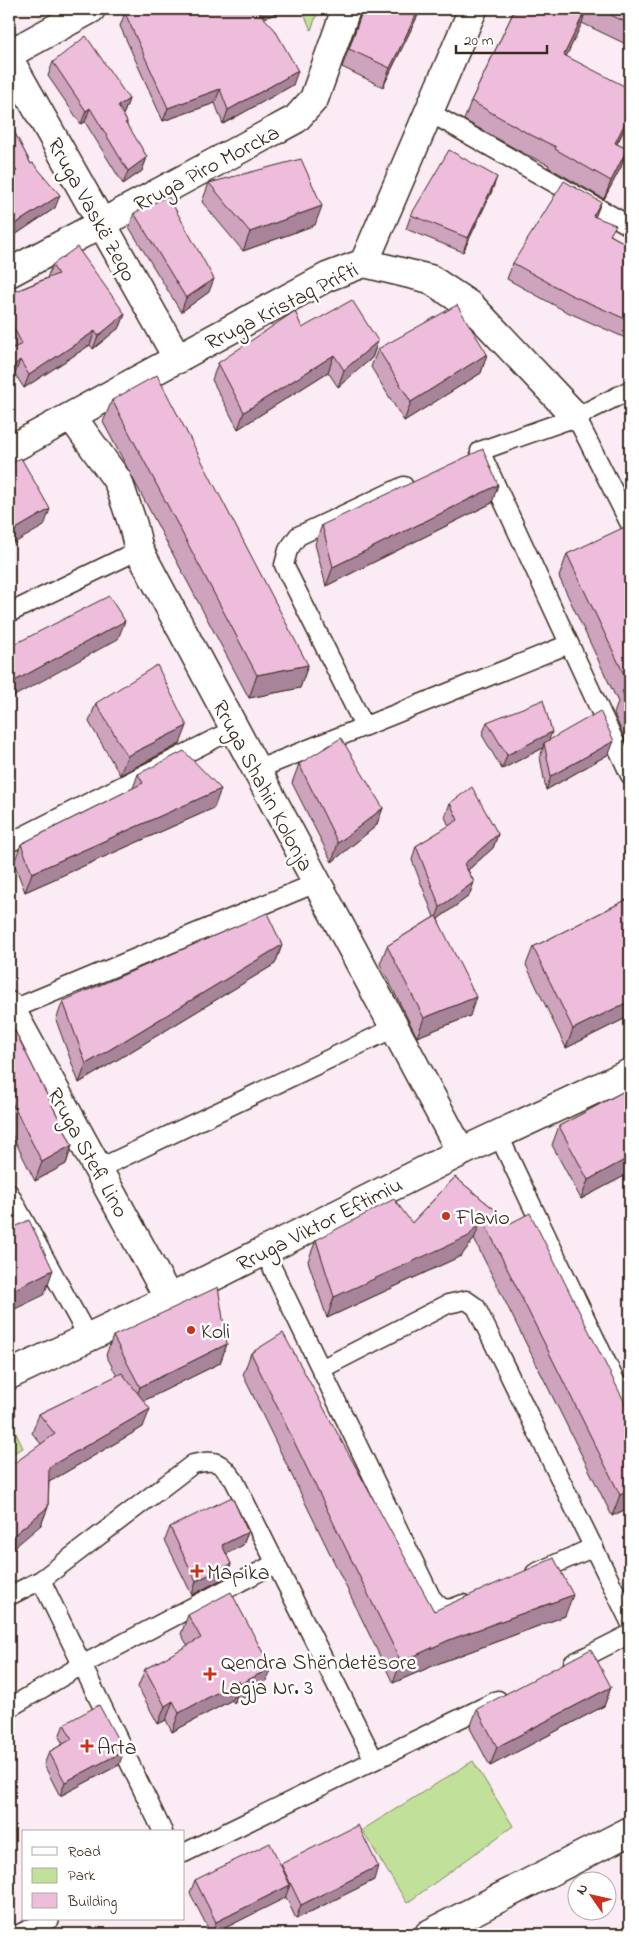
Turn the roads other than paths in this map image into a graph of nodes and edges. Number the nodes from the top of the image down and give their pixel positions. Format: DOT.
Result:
graph roads {
  1 [pos="91,9"];
  2 [pos="346,9"];
  3 [pos="473,9"];
  4 [pos="9,54"];
  5 [pos="9,59"];
  6 [pos="429,112"];
  7 [pos="102,224"];
  8 [pos="630,226"];
  9 [pos="364,263"];
  10 [pos="9,273"];
  11 [pos="178,359"];
  12 [pos="630,390"];
  13 [pos="72,417"];
  14 [pos="576,417"];
  15 [pos="9,450"];
  16 [pos="480,451"];
  17 [pos="462,459"];
  18 [pos="419,479"];
  19 [pos="630,524"];
  20 [pos="139,550"];
  21 [pos="9,613"];
  22 [pos="569,644"];
  23 [pos="364,726"];
  24 [pos="234,729"];
  25 [pos="256,770"];
  26 [pos="630,774"];
  27 [pos="9,843"];
  28 [pos="316,883"];
  29 [pos="10,1008"];
  30 [pos="394,1028"];
  31 [pos="630,1073"];
  32 [pos="498,1134"];
  33 [pos="461,1152"];
  34 [pos="98,1169"];
  35 [pos="9,1193"];
  36 [pos="264,1251"];
  37 [pos="169,1299"];
  38 [pos="88,1337"];
  39 [pos="321,1369"];
  40 [pos="9,1374"];
  41 [pos="630,1412"];
  42 [pos="594,1547"];
  43 [pos="276,1563"];
  44 [pos="522,1578"];
  45 [pos="41,1580"];
  46 [pos="9,1596"];
  47 [pos="477,1598"];
  48 [pos="630,1622"];
  49 [pos="630,1634"];
  50 [pos="82,1665"];
  51 [pos="560,1669"];
  52 [pos="516,1690"];
  53 [pos="9,1708"];
  54 [pos="374,1760"];
  55 [pos="162,1830"];
  56 [pos="630,1831"];
  57 [pos="185,1853"];
  58 [pos="48,1920"];
  59 [pos="19,1934"];
  60 [pos="429,1934"];
  1 -- 4 [label="street"];
  2 -- 7 [label="street, Rruga Piro Morcka"];
  3 -- 6 [label="street, Rruga Kristaq Prifti"];
  5 -- 7 [label="street, Rruga Vaskë Zeqo"];
  6 -- 8 [label="lane"];
  6 -- 9 [label="street, Rruga Kristaq Prifti"];
  7 -- 10 [label="street, Rruga Piro Morcka"];
  7 -- 11 [label="street, Rruga Vaskë Zeqo"];
  9 -- 11 [label="street, Rruga Kristaq Prifti"];
  9 -- 14 [label="street"];
  11 -- 13 [label="street, Rruga Kristaq Prifti"];
  12 -- 14 [label="lane"];
  13 -- 15 [label="street, Rruga Kristaq Prifti"];
  13 -- 20 [label="street, Rruga Shahin Kolonja"];
  14 -- 16 [label="lane"];
  14 -- 19 [label="lane"];
  16 -- 17 [label="lane"];
  16 -- 22 [label="lane"];
  18 -- 23 [label="lane"];
  20 -- 21 [label="lane"];
  20 -- 24 [label="street, Rruga Shahin Kolonja"];
  22 -- 23 [label="lane"];
  22 -- 26 [label="lane"];
  23 -- 25 [label="lane"];
  24 -- 25 [label="street, Rruga Shahin Kolonja"];
  24 -- 27 [label="lane"];
  25 -- 28 [label="street, Rruga Shahin Kolonja"];
  28 -- 29 [label="lane"];
  28 -- 30 [label="street, Rruga Shahin Kolonja"];
  29 -- 34 [label="street, Rruga Stefi Lino"];
  30 -- 33 [label="street, Rruga Shahin Kolonja"];
  30 -- 34 [label="lane"];
  31 -- 32 [label="street, Rruga Viktor Eftimiu"];
  32 -- 33 [label="street, Rruga Viktor Eftimiu"];
  32 -- 41 [label="lane"];
  33 -- 36 [label="street, Rruga Viktor Eftimiu"];
  34 -- 37 [label="street, Rruga Stefi Lino"];
  35 -- 38 [label="lane"];
  36 -- 37 [label="street, Rruga Viktor Eftimiu"];
  36 -- 39 [label="lane"];
  37 -- 38 [label="street, Rruga Viktor Eftimiu"];
  38 -- 40 [label="street, Rruga Viktor Eftimiu"];
  39 -- 42 [label="lane"];
  39 -- 47 [label="lane"];
  42 -- 44 [label="lane"];
  42 -- 48 [label="lane"];
  43 -- 45 [label="lane"];
  43 -- 50 [label="lane"];
  43 -- 54 [label="lane"];
  45 -- 46 [label="lane"];
  45 -- 50 [label="lane"];
  49 -- 51 [label="lane"];
  50 -- 53 [label="lane"];
  50 -- 55 [label="lane"];
  52 -- 54 [label="lane"];
  54 -- 57 [label="lane"];
  56 -- 60 [label="street"];
  58 -- 59 [label="lane"];
}
